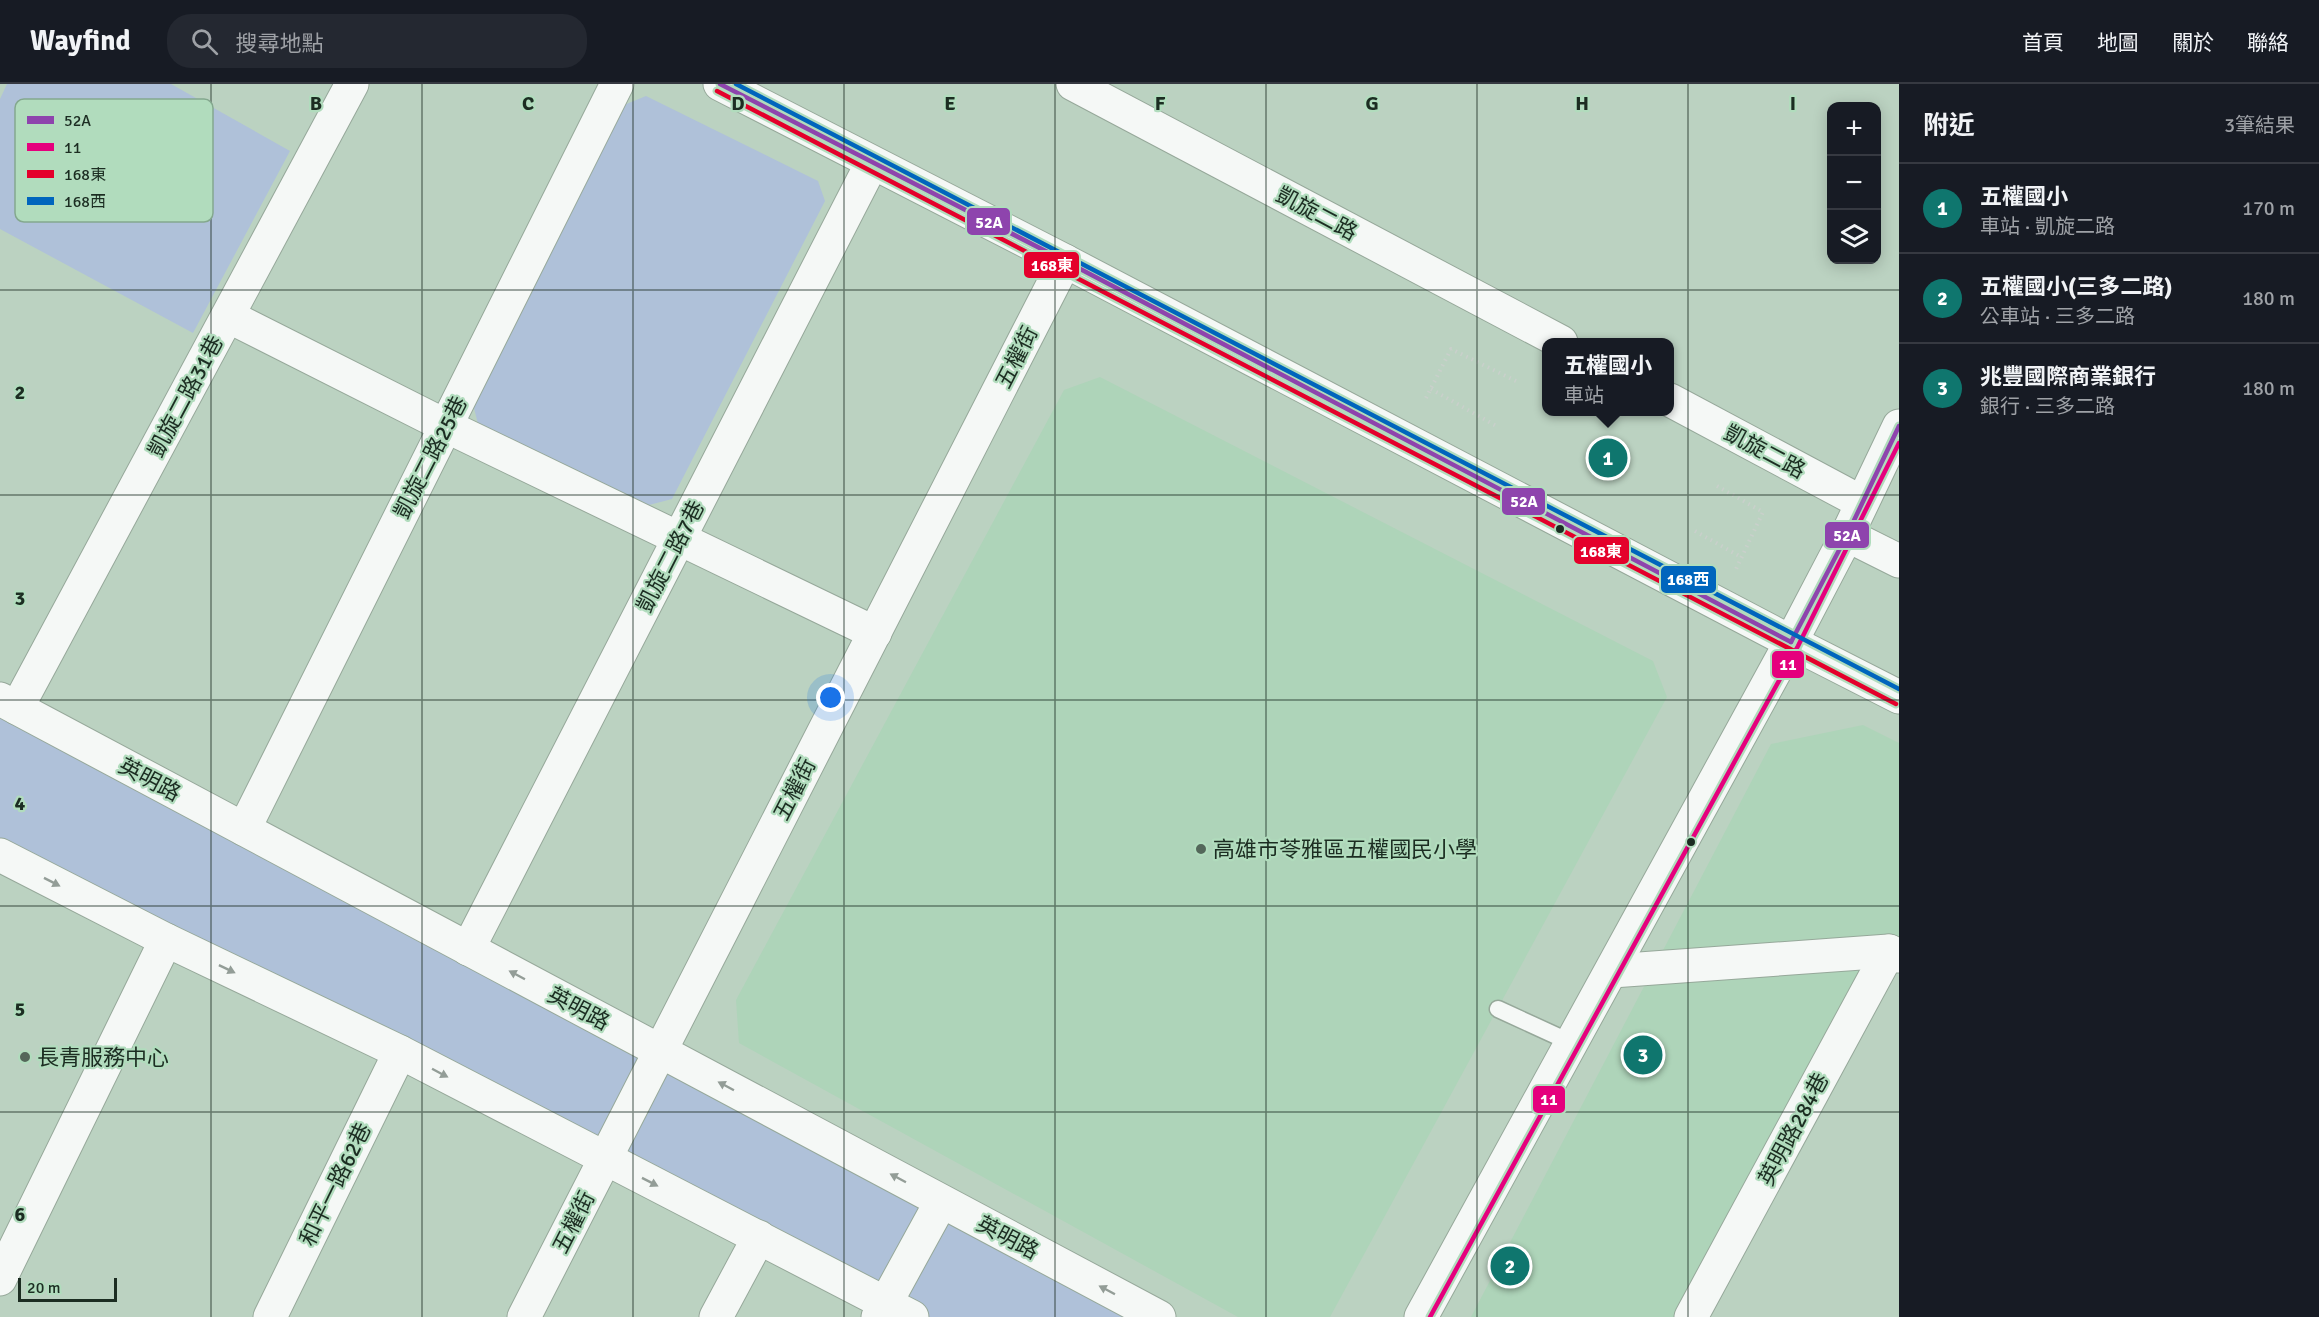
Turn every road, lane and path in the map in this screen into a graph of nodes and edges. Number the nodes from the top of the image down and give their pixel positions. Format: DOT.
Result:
graph roads {
  1 [pos="352,84"];
  2 [pos="617,84"];
  3 [pos="720,84"];
  4 [pos="1073,84"];
  5 [pos="872,163"];
  6 [pos="1065,261"];
  7 [pos="228,316"];
  8 [pos="1553,338"];
  9 [pos="1520,383"];
  10 [pos="1431,389"];
  11 [pos="1426,398"];
  12 [pos="1674,402"];
  13 [pos="446,426"];
  14 [pos="1498,428"];
  15 [pos="1895,444"];
  16 [pos="1717,486"];
  17 [pos="1861,502"];
  18 [pos="1695,531"];
  19 [pos="1847,535"];
  20 [pos="679,538"];
  21 [pos="1741,557"];
  22 [pos="1899,561"];
  23 [pos="1736,569"];
  24 [pos="874,633"];
  25 [pos="1791,642"];
  26 [pos="1899,697"];
  27 [pos="9,703"];
  28 [pos="244,829"];
  29 [pos="0,855"];
  30 [pos="166,940"];
  31 [pos="468,949"];
  32 [pos="1894,953"];
  33 [pos="1612,971"];
  34 [pos="1498,1009"];
  35 [pos="1572,1043"];
  36 [pos="660,1051"];
  37 [pos="400,1052"];
  38 [pos="605,1159"];
  39 [pos="941,1202"];
  40 [pos="9,1236"];
  41 [pos="759,1237"];
  42 [pos="0,1279"];
  43 [pos="892,1312"];
  44 [pos="270,1317"];
  45 [pos="524,1317"];
  46 [pos="716,1317"];
  47 [pos="1159,1317"];
  48 [pos="1421,1317"];
  49 [pos="1691,1317"];
  1 -- 7 [label="street, 凱旋二路31巷"];
  2 -- 13 [label="street, 凱旋二路25巷"];
  3 -- 5 [label="street"];
  4 -- 8 [label="street, 凱旋二路"];
  5 -- 6 [label="street"];
  5 -- 20 [label="street, 凱旋二路7巷"];
  6 -- 24 [label="street, 五權街"];
  6 -- 25 [label="street"];
  7 -- 13 [label="street"];
  7 -- 27 [label="street, 凱旋二路31巷"];
  9 -- 10 [label="path"];
  10 -- 11 [label="path"];
  10 -- 14 [label="path"];
  12 -- 17 [label="street, 凱旋二路"];
  13 -- 20 [label="street"];
  13 -- 28 [label="street, 凱旋二路25巷"];
  15 -- 17 [label="street"];
  16 -- 21 [label="path"];
  17 -- 19 [label="street"];
  18 -- 21 [label="path"];
  19 -- 22 [label="street"];
  19 -- 25 [label="street"];
  20 -- 24 [label="street"];
  20 -- 31 [label="street, 凱旋二路7巷"];
  21 -- 23 [label="path"];
  24 -- 36 [label="street, 五權街"];
  25 -- 26 [label="street"];
  25 -- 33 [label="street"];
  27 -- 28 [label="street, 英明路"];
  28 -- 31 [label="street, 英明路"];
  29 -- 30 [label="street, one-way"];
  30 -- 37 [label="street, one-way"];
  30 -- 40 [label="street"];
  36 -- 31 [label="street, 英明路, one-way"];
  32 -- 33 [label="street"];
  32 -- 49 [label="street, 英明路284巷"];
  33 -- 35 [label="street"];
  34 -- 35 [label="lane"];
  35 -- 48 [label="street"];
  36 -- 38 [label="street, 五權街"];
  39 -- 36 [label="street, 英明路, one-way"];
  37 -- 38 [label="street, one-way"];
  37 -- 44 [label="street, 和平一路62巷"];
  38 -- 41 [label="street, one-way"];
  38 -- 45 [label="street, 五權街"];
  39 -- 43 [label="street"];
  47 -- 39 [label="street, 英明路, one-way"];
  40 -- 42 [label="street"];
  41 -- 43 [label="street"];
  41 -- 46 [label="street"];
}
